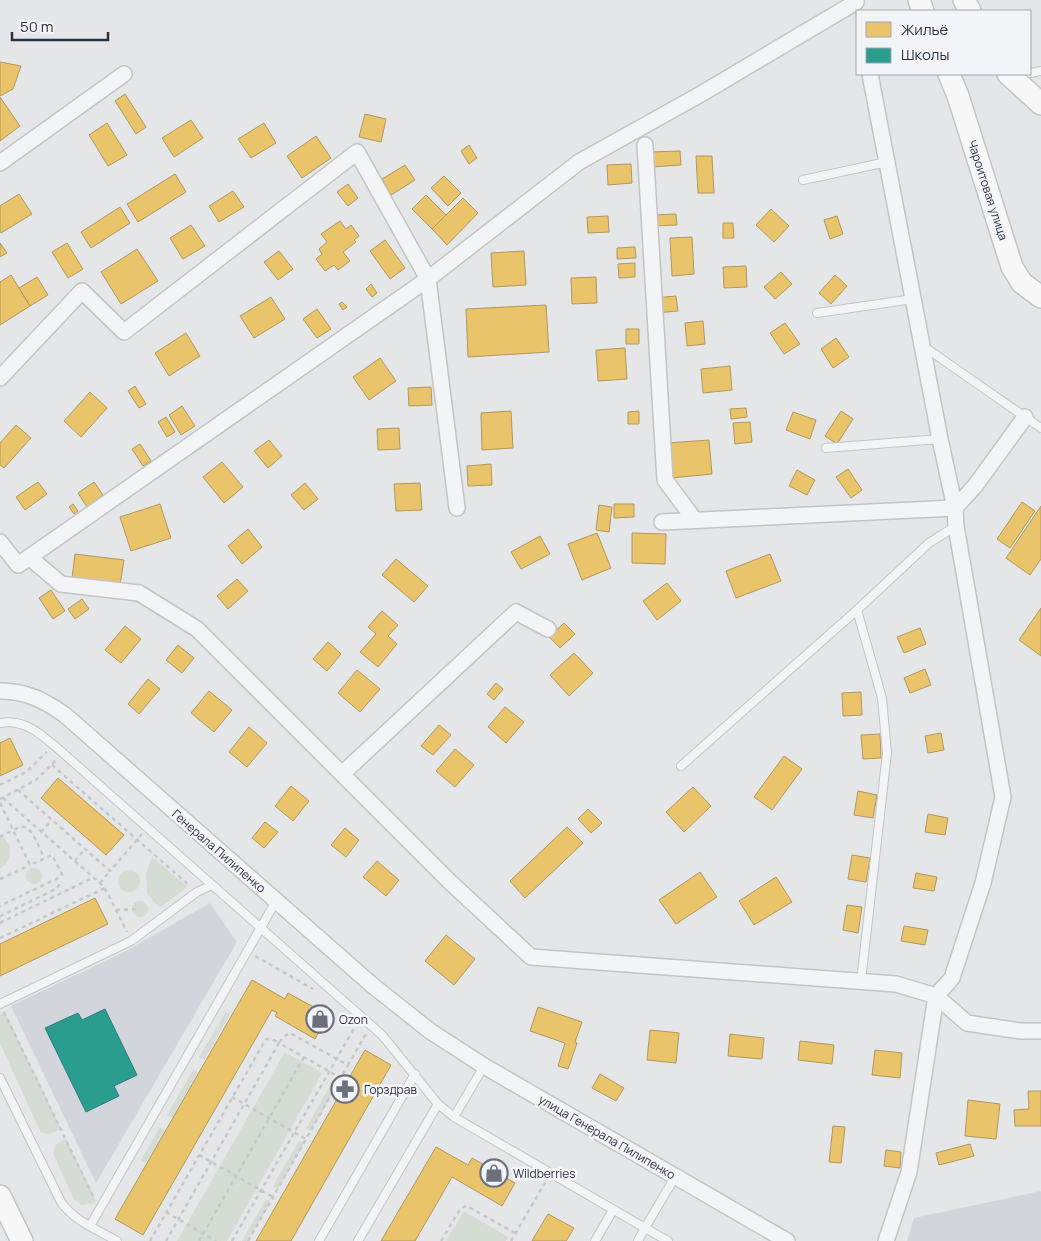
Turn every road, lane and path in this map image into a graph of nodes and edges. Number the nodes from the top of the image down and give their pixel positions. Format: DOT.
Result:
graph roads {
  1 [pos="857,4"];
  2 [pos="124,74"];
  3 [pos="870,75"];
  4 [pos="948,75"];
  5 [pos="1018,75"];
  6 [pos="1041,104"];
  7 [pos="645,145"];
  8 [pos="0,162"];
  9 [pos="887,162"];
  10 [pos="803,180"];
  11 [pos="428,279"];
  12 [pos="1041,297"];
  13 [pos="913,299"];
  14 [pos="817,312"];
  15 [pos="922,344"];
  16 [pos="0,378"];
  17 [pos="1025,417"];
  18 [pos="1041,428"];
  19 [pos="940,438"];
  20 [pos="826,448"];
  21 [pos="457,508"];
  22 [pos="955,508"];
  23 [pos="694,519"];
  24 [pos="662,522"];
  25 [pos="956,526"];
  26 [pos="0,542"];
  27 [pos="30,557"];
  28 [pos="857,610"];
  29 [pos="548,629"];
  30 [pos="0,691"];
  31 [pos="0,723"];
  32 [pos="53,744"];
  33 [pos="62,753"];
  34 [pos="52,765"];
  35 [pos="681,766"];
  36 [pos="342,774"];
  37 [pos="0,785"];
  38 [pos="18,790"];
  39 [pos="1,798"];
  40 [pos="0,803"];
  41 [pos="52,820"];
  42 [pos="148,828"];
  43 [pos="13,831"];
  44 [pos="41,832"];
  45 [pos="0,837"];
  46 [pos="138,839"];
  47 [pos="85,849"];
  48 [pos="44,858"];
  49 [pos="75,861"];
  50 [pos="30,865"];
  51 [pos="110,871"];
  52 [pos="94,877"];
  53 [pos="0,879"];
  54 [pos="56,879"];
  55 [pos="100,882"];
  56 [pos="212,885"];
  57 [pos="105,888"];
  58 [pos="197,892"];
  59 [pos="276,901"];
  60 [pos="0,906"];
  61 [pos="139,909"];
  62 [pos="116,910"];
  63 [pos="0,916"];
  64 [pos="0,923"];
  65 [pos="261,928"];
  66 [pos="0,938"];
  67 [pos="131,940"];
  68 [pos="247,951"];
  69 [pos="861,981"];
  70 [pos="320,993"];
  71 [pos="936,996"];
  72 [pos="0,1004"];
  73 [pos="361,1016"];
  74 [pos="371,1025"];
  75 [pos="430,1030"];
  76 [pos="1041,1031"];
  77 [pos="279,1043"];
  78 [pos="304,1057"];
  79 [pos="337,1059"];
  80 [pos="348,1065"];
  81 [pos="484,1066"];
  82 [pos="329,1072"];
  83 [pos="415,1074"];
  84 [pos="0,1078"];
  85 [pos="341,1078"];
  86 [pos="232,1097"];
  87 [pos="244,1104"];
  88 [pos="438,1104"];
  89 [pos="454,1117"];
  90 [pos="269,1118"];
  91 [pos="294,1133"];
  92 [pos="306,1139"];
  93 [pos="199,1155"];
  94 [pos="211,1162"];
  95 [pos="550,1173"];
  96 [pos="236,1176"];
  97 [pos="675,1176"];
  98 [pos="261,1191"];
  99 [pos="273,1197"];
  100 [pos="2,1205"];
  101 [pos="100,1209"];
  102 [pos="613,1210"];
  103 [pos="166,1212"];
  104 [pos="179,1220"];
  105 [pos="90,1226"];
  106 [pos="645,1228"];
  107 [pos="203,1233"];
  108 [pos="515,1233"];
  109 [pos="22,1241"];
  110 [pos="117,1241"];
  111 [pos="150,1241"];
  112 [pos="166,1241"];
  113 [pos="199,1241"];
  114 [pos="216,1241"];
  115 [pos="232,1241"];
  116 [pos="248,1241"];
  117 [pos="319,1241"];
  118 [pos="358,1241"];
  119 [pos="441,1241"];
  120 [pos="510,1241"];
  121 [pos="595,1241"];
  122 [pos="638,1241"];
  123 [pos="668,1241"];
  124 [pos="787,1241"];
  125 [pos="886,1241"];
  1 -- 11 [label="street"];
  2 -- 8 [label="street"];
  3 -- 9 [label="street"];
  4 -- 12 [label="street, Чароитовая улица"];
  5 -- 6 [label="street"];
  7 -- 23 [label="street"];
  9 -- 10 [label="lane"];
  9 -- 13 [label="street"];
  11 -- 16 [label="street"];
  11 -- 21 [label="street"];
  11 -- 27 [label="street"];
  13 -- 14 [label="lane"];
  13 -- 15 [label="street"];
  15 -- 17 [label="lane"];
  15 -- 19 [label="street"];
  17 -- 18 [label="lane"];
  17 -- 22 [label="street"];
  19 -- 20 [label="lane"];
  19 -- 22 [label="street"];
  22 -- 23 [label="street"];
  22 -- 25 [label="street"];
  23 -- 24 [label="street"];
  25 -- 28 [label="lane"];
  25 -- 71 [label="street"];
  26 -- 27 [label="street"];
  27 -- 36 [label="street"];
  28 -- 35 [label="lane"];
  28 -- 69 [label="lane"];
  29 -- 36 [label="street"];
  30 -- 59 [label="street, Генерала Пилипенко"];
  31 -- 32 [label="lane"];
  32 -- 33 [label="lane"];
  32 -- 37 [label="path"];
  33 -- 34 [label="path"];
  33 -- 42 [label="lane"];
  34 -- 38 [label="path"];
  34 -- 46 [label="path"];
  36 -- 69 [label="street"];
  38 -- 39 [label="path"];
  38 -- 41 [label="path"];
  39 -- 44 [label="path"];
  40 -- 43 [label="path"];
  41 -- 44 [label="path"];
  41 -- 47 [label="path"];
  42 -- 46 [label="path"];
  42 -- 56 [label="lane"];
  43 -- 45 [label="path"];
  43 -- 48 [label="path"];
  43 -- 50 [label="path"];
  44 -- 49 [label="path"];
  46 -- 51 [label="path"];
  46 -- 58 [label="path"];
  47 -- 49 [label="path"];
  47 -- 51 [label="path"];
  48 -- 50 [label="path"];
  48 -- 54 [label="path"];
  49 -- 52 [label="path"];
  50 -- 53 [label="path"];
  51 -- 55 [label="path"];
  52 -- 55 [label="path"];
  52 -- 64 [label="path"];
  54 -- 60 [label="path"];
  54 -- 63 [label="path"];
  55 -- 57 [label="path"];
  56 -- 58 [label="lane"];
  56 -- 65 [label="lane"];
  57 -- 62 [label="path"];
  57 -- 66 [label="path"];
  58 -- 67 [label="lane"];
  59 -- 65 [label="lane"];
  59 -- 75 [label="street, Генерала Пилипенко"];
  61 -- 62 [label="path"];
  62 -- 67 [label="path"];
  65 -- 68 [label="lane"];
  65 -- 73 [label="lane"];
  67 -- 72 [label="lane"];
  68 -- 70 [label="path"];
  68 -- 101 [label="lane"];
  69 -- 71 [label="street"];
  71 -- 76 [label="street"];
  71 -- 125 [label="street"];
  72 -- 101 [label="path"];
  73 -- 74 [label="lane"];
  73 -- 79 [label="path"];
  74 -- 80 [label="path"];
  74 -- 83 [label="lane"];
  75 -- 81 [label="street, улица Генерала Пилипенко"];
  77 -- 78 [label="path"];
  77 -- 79 [label="path"];
  77 -- 86 [label="path"];
  77 -- 87 [label="path"];
  78 -- 82 [label="path"];
  78 -- 90 [label="path"];
  79 -- 80 [label="path"];
  79 -- 82 [label="path"];
  80 -- 85 [label="path"];
  81 -- 89 [label="lane"];
  81 -- 97 [label="street, улица Генерала Пилипенко"];
  82 -- 85 [label="path"];
  82 -- 91 [label="path"];
  83 -- 88 [label="lane"];
  83 -- 117 [label="lane"];
  84 -- 105 [label="lane"];
  85 -- 92 [label="path"];
  86 -- 87 [label="path"];
  86 -- 93 [label="path"];
  87 -- 90 [label="path"];
  87 -- 94 [label="path"];
  88 -- 89 [label="lane"];
  88 -- 118 [label="lane"];
  89 -- 95 [label="lane"];
  90 -- 91 [label="path"];
  90 -- 96 [label="path"];
  91 -- 92 [label="path"];
  91 -- 98 [label="path"];
  92 -- 99 [label="path"];
  93 -- 94 [label="path"];
  93 -- 103 [label="path"];
  94 -- 96 [label="path"];
  94 -- 104 [label="path"];
  95 -- 102 [label="lane"];
  95 -- 108 [label="path"];
  96 -- 98 [label="path"];
  96 -- 107 [label="path"];
  97 -- 106 [label="lane"];
  97 -- 124 [label="street, улица Генерала Пилипенко"];
  98 -- 99 [label="path"];
  98 -- 115 [label="path"];
  99 -- 116 [label="path"];
  100 -- 109 [label="street"];
  101 -- 105 [label="lane"];
  102 -- 106 [label="lane"];
  102 -- 121 [label="lane"];
  103 -- 104 [label="path"];
  103 -- 111 [label="path"];
  104 -- 107 [label="path"];
  104 -- 112 [label="path"];
  105 -- 110 [label="lane"];
  106 -- 122 [label="lane"];
  106 -- 123 [label="lane"];
  107 -- 113 [label="path"];
  107 -- 114 [label="path"];
  108 -- 119 [label="path"];
  108 -- 120 [label="path"];
}
